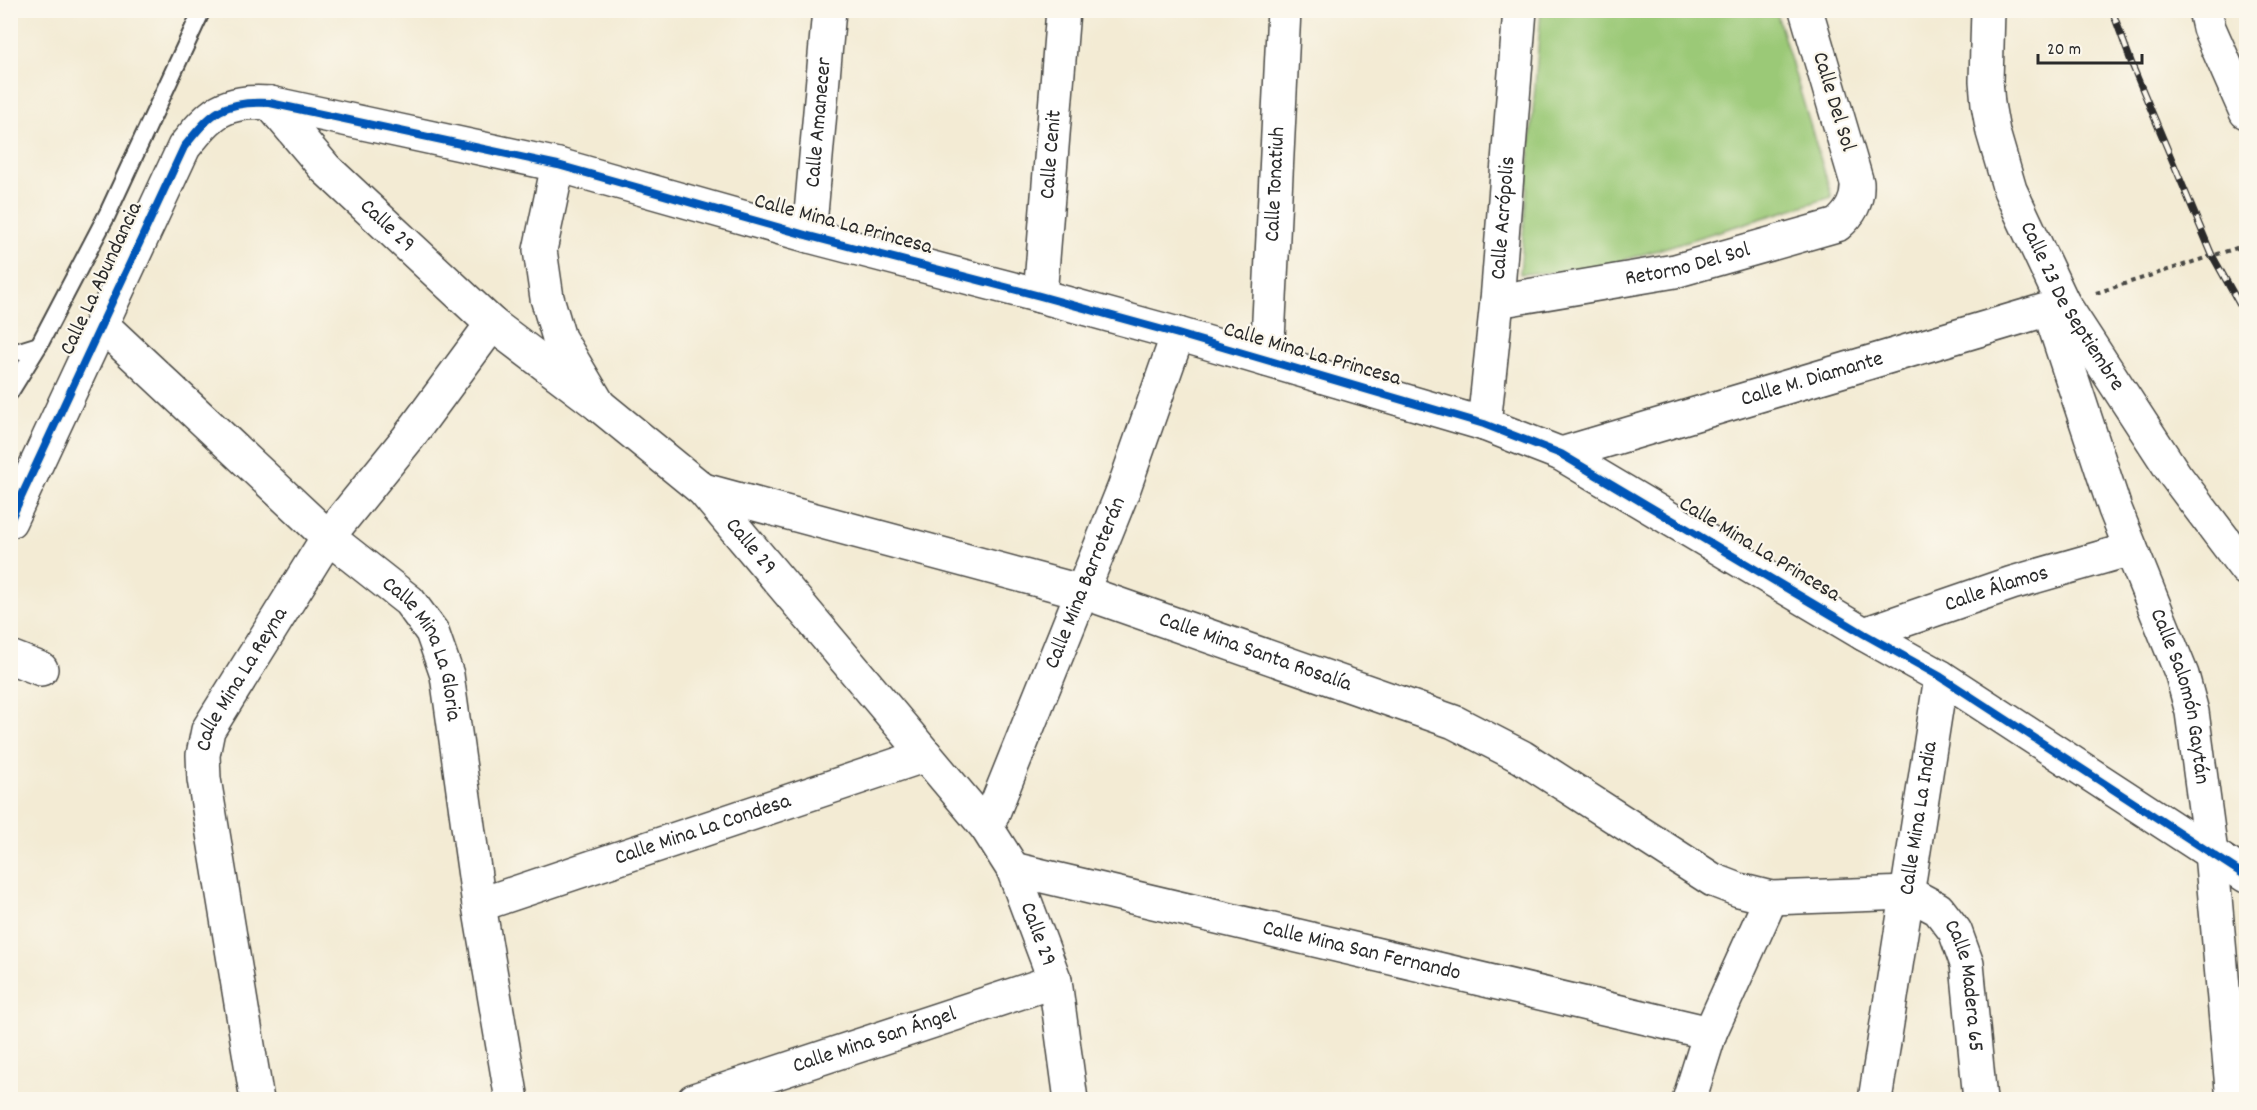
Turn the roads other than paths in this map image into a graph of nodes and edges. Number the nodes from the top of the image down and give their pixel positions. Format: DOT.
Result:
graph roads {
  1 [pos="202,10"];
  2 [pos="829,10"];
  3 [pos="1063,10"];
  4 [pos="1284,10"];
  5 [pos="1520,10"];
  6 [pos="1806,10"];
  7 [pos="1988,10"];
  8 [pos="2205,10"];
  9 [pos="270,103"];
  10 [pos="2247,112"];
  11 [pos="558,165"];
  12 [pos="1858,194"];
  13 [pos="809,236"];
  14 [pos="1040,296"];
  15 [pos="1497,301"];
  16 [pos="2056,306"];
  17 [pos="100,324"];
  18 [pos="492,324"];
  19 [pos="1178,334"];
  20 [pos="39,345"];
  21 [pos="10,354"];
  22 [pos="1268,360"];
  23 [pos="10,392"];
  24 [pos="599,405"];
  25 [pos="1484,424"];
  26 [pos="1561,454"];
  27 [pos="704,490"];
  28 [pos="10,521"];
  29 [pos="328,537"];
  30 [pos="2131,549"];
  31 [pos="2247,569"];
  32 [pos="1083,592"];
  33 [pos="1864,634"];
  34 [pos="10,657"];
  35 [pos="41,669"];
  36 [pos="1941,677"];
  37 [pos="926,755"];
  38 [pos="987,828"];
  39 [pos="2211,853"];
  40 [pos="1013,869"];
  41 [pos="2247,876"];
  42 [pos="1908,893"];
  43 [pos="1771,898"];
  44 [pos="479,905"];
  45 [pos="1055,981"];
  46 [pos="1710,1033"];
  47 [pos="257,1100"];
  48 [pos="512,1100"];
  49 [pos="694,1100"];
  50 [pos="1071,1100"];
  51 [pos="1689,1100"];
  52 [pos="1875,1100"];
  53 [pos="1980,1100"];
  54 [pos="2233,1100"];
  1 -- 20 [label="lane"];
  2 -- 13 [label="street, Calle Amanecer"];
  3 -- 14 [label="street, Calle Cenit"];
  4 -- 22 [label="street, Calle Tonatiuh"];
  5 -- 15 [label="street, Calle Acrópolis"];
  6 -- 12 [label="street, Calle Del Sol"];
  7 -- 16 [label="street, Calle 23 De Septiembre"];
  8 -- 10 [label="street"];
  9 -- 11 [label="street, Calle Mina La Princesa"];
  9 -- 17 [label="street, Calle La Abundancia"];
  9 -- 18 [label="street, Calle 29"];
  11 -- 13 [label="street, Calle Mina La Princesa"];
  11 -- 24 [label="street"];
  12 -- 15 [label="street, Retorno Del Sol"];
  13 -- 14 [label="street, Calle Mina La Princesa"];
  14 -- 19 [label="street, Calle Mina La Princesa"];
  15 -- 25 [label="street, Calle Acrópolis"];
  16 -- 26 [label="street, Calle M. Diamante"];
  16 -- 30 [label="street, Calle Salomón Gaytán"];
  16 -- 31 [label="street, Calle 23 De Septiembre"];
  17 -- 28 [label="street, Calle La Abundancia"];
  17 -- 29 [label="street, Calle Mina La Gloria"];
  18 -- 24 [label="street, Calle 29"];
  18 -- 29 [label="street, Calle Mina La Reyna"];
  19 -- 22 [label="street, Calle Mina La Princesa"];
  19 -- 32 [label="street, Calle Mina Barroterán"];
  20 -- 21 [label="lane"];
  20 -- 23 [label="lane"];
  22 -- 25 [label="street, Calle Mina La Princesa"];
  24 -- 27 [label="street, Calle 29"];
  25 -- 26 [label="street, Calle Mina La Princesa"];
  26 -- 33 [label="street, Calle Mina La Princesa"];
  27 -- 32 [label="street, Calle Mina Santa Rosalía"];
  27 -- 37 [label="street, Calle 29"];
  29 -- 44 [label="street, Calle Mina La Gloria"];
  29 -- 47 [label="street, Calle Mina La Reyna"];
  30 -- 33 [label="street, Calle Álamos"];
  30 -- 39 [label="street, Calle Salomón Gaytán"];
  32 -- 38 [label="street, Calle Mina Barroterán"];
  32 -- 43 [label="street, Calle Mina Santa Rosalía"];
  33 -- 36 [label="street, Calle Mina La Princesa"];
  34 -- 35 [label="street"];
  36 -- 39 [label="street, Calle Mina La Princesa"];
  36 -- 42 [label="street, Calle Mina La India"];
  37 -- 38 [label="street, Calle 29"];
  37 -- 44 [label="street, Calle Mina La Condesa"];
  38 -- 40 [label="street, Calle 29"];
  39 -- 41 [label="street, Calle Mina La Princesa"];
  39 -- 54 [label="street, Calle Salomón Gaytán"];
  40 -- 45 [label="street, Calle 29"];
  40 -- 46 [label="street, Calle Mina San Fernando"];
  42 -- 43 [label="street, Calle Mina La India"];
  42 -- 52 [label="street"];
  42 -- 53 [label="street, Calle Madera 65"];
  43 -- 46 [label="street"];
  44 -- 48 [label="street, Calle Mina La Gloria"];
  45 -- 49 [label="street, Calle Mina San Ángel"];
  45 -- 50 [label="street, Calle 29"];
  46 -- 51 [label="street"];
}
